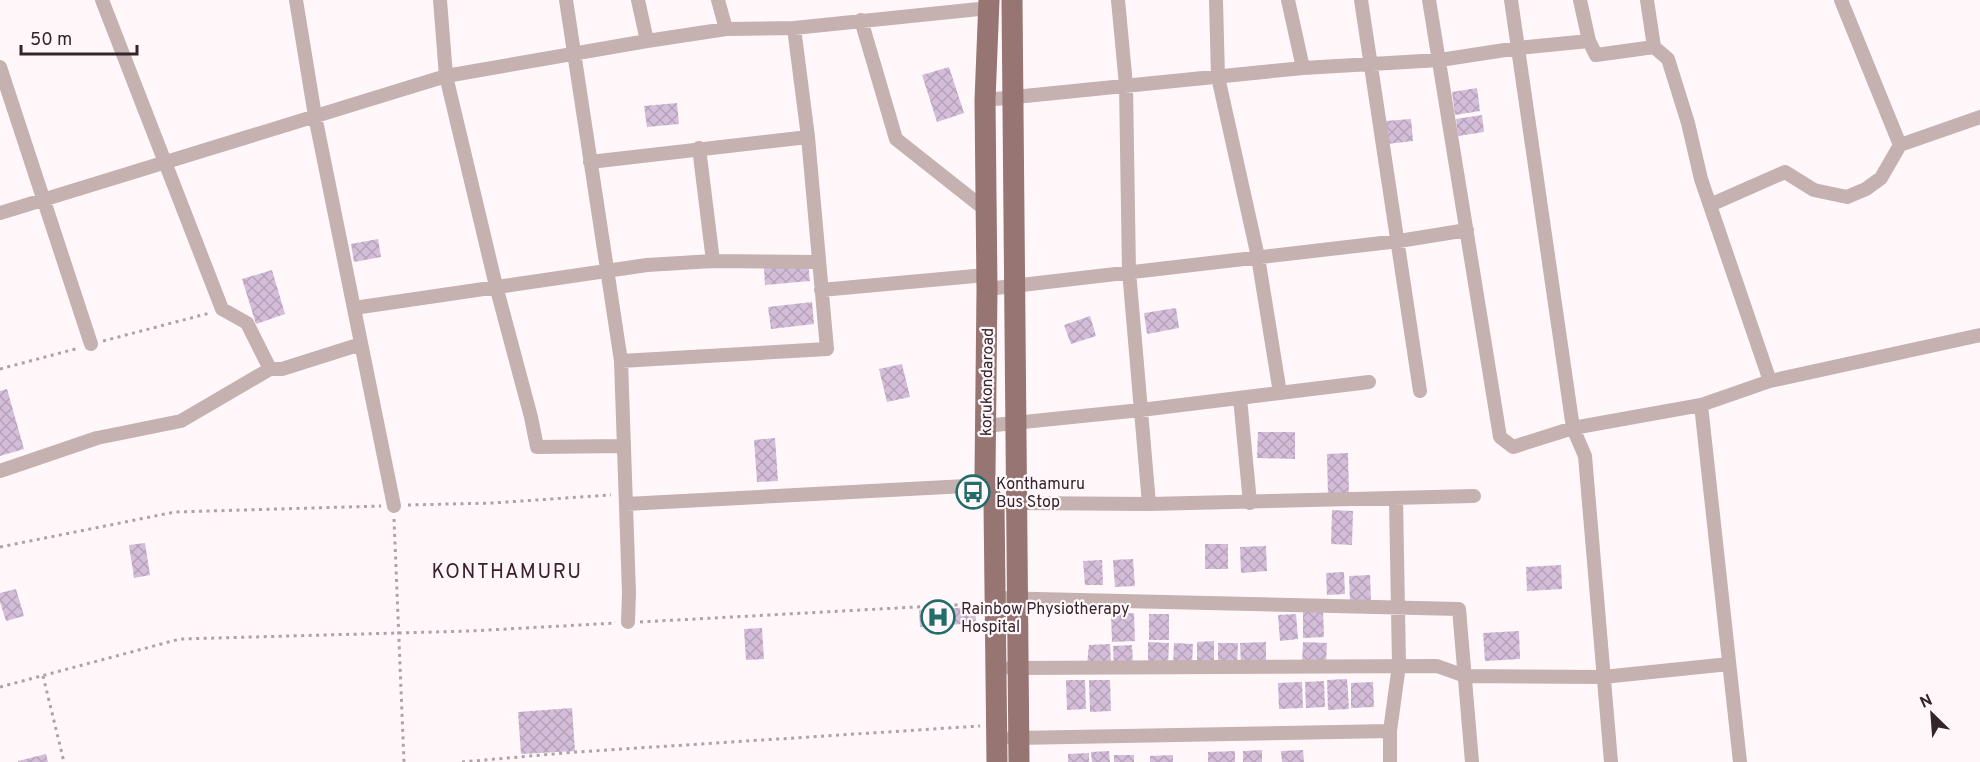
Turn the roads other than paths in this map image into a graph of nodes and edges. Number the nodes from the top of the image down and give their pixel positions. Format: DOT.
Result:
graph roads {
  1 [pos="102,0"];
  2 [pos="296,0"];
  3 [pos="440,0"];
  4 [pos="566,0"];
  5 [pos="638,0"];
  6 [pos="718,0"];
  7 [pos="1012,0"];
  8 [pos="1118,0"];
  9 [pos="1216,0"];
  10 [pos="1288,0"];
  11 [pos="1361,0"];
  12 [pos="1429,0"];
  13 [pos="1511,0"];
  14 [pos="1580,0"];
  15 [pos="1647,0"];
  16 [pos="1841,0"];
  17 [pos="989,4"];
  18 [pos="861,20"];
  19 [pos="794,28"];
  20 [pos="726,29"];
  21 [pos="646,41"];
  22 [pos="1589,41"];
  23 [pos="1654,47"];
  24 [pos="1518,48"];
  25 [pos="573,54"];
  26 [pos="1440,60"];
  27 [pos="1370,64"];
  28 [pos="0,67"];
  29 [pos="1303,68"];
  30 [pos="446,76"];
  31 [pos="1218,77"];
  32 [pos="1126,85"];
  33 [pos="1013,97"];
  34 [pos="986,100"];
  35 [pos="315,116"];
  36 [pos="1980,117"];
  37 [pos="808,137"];
  38 [pos="1899,145"];
  39 [pos="699,148"];
  40 [pos="165,161"];
  41 [pos="590,162"];
  42 [pos="44,200"];
  43 [pos="1710,205"];
  44 [pos="987,212"];
  45 [pos="0,213"];
  46 [pos="1467,230"];
  47 [pos="1399,241"];
  48 [pos="1258,257"];
  49 [pos="712,261"];
  50 [pos="818,262"];
  51 [pos="607,270"];
  52 [pos="1129,271"];
  53 [pos="987,282"];
  54 [pos="1015,285"];
  55 [pos="496,286"];
  56 [pos="821,290"];
  57 [pos="354,308"];
  58 [pos="1980,335"];
  59 [pos="91,344"];
  60 [pos="361,344"];
  61 [pos="621,361"];
  62 [pos="270,369"];
  63 [pos="1770,381"];
  64 [pos="1369,382"];
  65 [pos="1420,391"];
  66 [pos="1280,393"];
  67 [pos="1240,398"];
  68 [pos="1701,405"];
  69 [pos="1141,410"];
  70 [pos="1016,422"];
  71 [pos="986,426"];
  72 [pos="1573,428"];
  73 [pos="624,446"];
  74 [pos="0,471"];
  75 [pos="989,494"];
  76 [pos="1474,496"];
  77 [pos="1396,498"];
  78 [pos="626,499"];
  79 [pos="1250,503"];
  80 [pos="1017,504"];
  81 [pos="1149,504"];
  82 [pos="394,506"];
  83 [pos="995,598"];
  84 [pos="1018,598"];
  85 [pos="1397,608"];
  86 [pos="628,622"];
  87 [pos="1729,664"];
  88 [pos="1398,666"];
  89 [pos="996,668"];
  90 [pos="1018,668"];
  91 [pos="1465,676"];
  92 [pos="1603,677"];
  93 [pos="997,731"];
  94 [pos="1390,731"];
  95 [pos="1019,738"];
  96 [pos="997,762"];
  97 [pos="1019,762"];
  98 [pos="1390,762"];
  99 [pos="1472,762"];
  100 [pos="1611,762"];
  101 [pos="1740,762"];
  1 -- 40 [label="street"];
  2 -- 35 [label="street"];
  3 -- 30 [label="street"];
  4 -- 25 [label="street"];
  5 -- 21 [label="street"];
  6 -- 20 [label="street"];
  7 -- 33 [label="main road"];
  8 -- 32 [label="street"];
  9 -- 31 [label="street"];
  10 -- 29 [label="street"];
  11 -- 27 [label="street"];
  12 -- 26 [label="street"];
  13 -- 24 [label="street"];
  14 -- 22 [label="street"];
  15 -- 23 [label="street"];
  16 -- 38 [label="street"];
  17 -- 18 [label="street"];
  17 -- 34 [label="main road, korukondaroad"];
  18 -- 19 [label="street"];
  18 -- 44 [label="street"];
  19 -- 20 [label="street"];
  19 -- 37 [label="street"];
  20 -- 21 [label="street"];
  21 -- 25 [label="street"];
  22 -- 23 [label="street"];
  22 -- 24 [label="street"];
  23 -- 43 [label="street"];
  24 -- 26 [label="street"];
  24 -- 72 [label="street"];
  25 -- 30 [label="street"];
  25 -- 41 [label="street"];
  26 -- 27 [label="street"];
  26 -- 46 [label="street"];
  27 -- 29 [label="street"];
  27 -- 47 [label="street"];
  28 -- 42 [label="street"];
  29 -- 31 [label="street"];
  30 -- 35 [label="street"];
  30 -- 55 [label="street"];
  31 -- 32 [label="street"];
  31 -- 48 [label="street"];
  32 -- 33 [label="street"];
  32 -- 52 [label="street"];
  33 -- 34 [label="street"];
  33 -- 54 [label="main road"];
  34 -- 44 [label="main road, korukondaroad"];
  35 -- 40 [label="street"];
  35 -- 57 [label="street"];
  36 -- 38 [label="street"];
  37 -- 39 [label="street"];
  37 -- 50 [label="street"];
  38 -- 43 [label="street"];
  39 -- 41 [label="street"];
  39 -- 49 [label="street"];
  40 -- 42 [label="street"];
  40 -- 62 [label="street"];
  41 -- 51 [label="street"];
  42 -- 45 [label="street"];
  42 -- 59 [label="street"];
  43 -- 63 [label="street"];
  44 -- 53 [label="main road, korukondaroad"];
  46 -- 47 [label="street"];
  46 -- 72 [label="street"];
  47 -- 48 [label="street"];
  47 -- 65 [label="street"];
  48 -- 52 [label="street"];
  48 -- 66 [label="street"];
  49 -- 50 [label="street"];
  49 -- 51 [label="street"];
  50 -- 56 [label="street"];
  51 -- 55 [label="street"];
  51 -- 61 [label="street"];
  52 -- 54 [label="street"];
  52 -- 69 [label="street"];
  53 -- 54 [label="street"];
  53 -- 56 [label="street"];
  53 -- 71 [label="main road, korukondaroad"];
  54 -- 70 [label="main road"];
  55 -- 57 [label="street"];
  55 -- 73 [label="street"];
  56 -- 61 [label="street"];
  57 -- 60 [label="street"];
  58 -- 63 [label="street"];
  60 -- 62 [label="street"];
  60 -- 82 [label="street"];
  61 -- 73 [label="street"];
  62 -- 74 [label="street"];
  63 -- 68 [label="street"];
  64 -- 66 [label="street"];
  66 -- 67 [label="street"];
  67 -- 69 [label="street"];
  67 -- 79 [label="street"];
  68 -- 72 [label="street"];
  68 -- 87 [label="street"];
  69 -- 70 [label="street"];
  69 -- 81 [label="street"];
  70 -- 71 [label="street"];
  70 -- 80 [label="main road"];
  71 -- 75 [label="main road, korukondaroad"];
  72 -- 92 [label="street"];
  73 -- 78 [label="street"];
  75 -- 78 [label="street"];
  75 -- 80 [label="street"];
  75 -- 83 [label="main road, korukondaroad"];
  76 -- 77 [label="street"];
  77 -- 79 [label="street"];
  77 -- 85 [label="street"];
  78 -- 86 [label="street"];
  79 -- 81 [label="street"];
  80 -- 81 [label="street"];
  80 -- 84 [label="main road"];
  83 -- 84 [label="street"];
  83 -- 89 [label="main road, korukondaroad"];
  84 -- 85 [label="street"];
  84 -- 90 [label="main road"];
  85 -- 88 [label="street"];
  85 -- 91 [label="street"];
  87 -- 92 [label="street"];
  87 -- 101 [label="street"];
  88 -- 90 [label="street"];
  88 -- 91 [label="street"];
  88 -- 94 [label="street"];
  89 -- 90 [label="street"];
  89 -- 93 [label="main road, korukondaroad"];
  90 -- 95 [label="main road"];
  91 -- 92 [label="street"];
  91 -- 99 [label="street"];
  92 -- 100 [label="street"];
  93 -- 95 [label="street"];
  93 -- 96 [label="main road, korukondaroad"];
  94 -- 95 [label="street"];
  94 -- 98 [label="street"];
  95 -- 97 [label="main road"];
}
